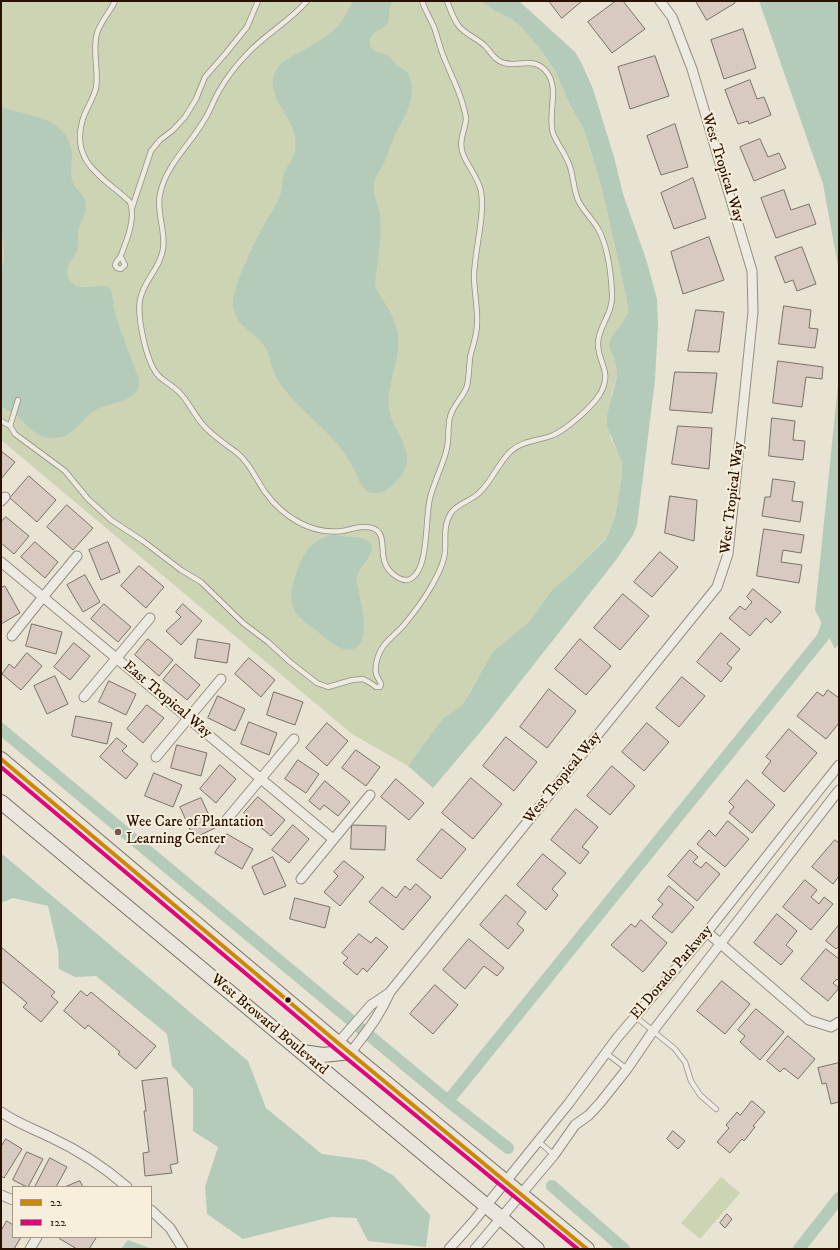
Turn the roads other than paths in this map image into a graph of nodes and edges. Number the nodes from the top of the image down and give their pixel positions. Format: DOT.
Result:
graph roads {
  1 [pos="115,1"];
  2 [pos="258,1"];
  3 [pos="307,1"];
  4 [pos="422,1"];
  5 [pos="447,1"];
  6 [pos="660,1"];
  7 [pos="132,208"];
  8 [pos="121,257"];
  9 [pos="18,400"];
  10 [pos="1,421"];
  11 [pos="10,426"];
  12 [pos="77,556"];
  13 [pos="1,562"];
  14 [pos="43,596"];
  15 [pos="150,618"];
  16 [pos="12,636"];
  17 [pos="117,658"];
  18 [pos="221,679"];
  19 [pos="84,697"];
  20 [pos="188,718"];
  21 [pos="294,739"];
  22 [pos="156,757"];
  23 [pos="1,759"];
  24 [pos="839,765"];
  25 [pos="261,779"];
  26 [pos="839,790"];
  27 [pos="370,795"];
  28 [pos="1,802"];
  29 [pos="227,820"];
  30 [pos="333,839"];
  31 [pos="301,879"];
  32 [pos="707,932"];
  33 [pos="720,942"];
  34 [pos="390,992"];
  35 [pos="636,1017"];
  36 [pos="835,1024"];
  37 [pos="653,1031"];
  38 [pos="338,1042"];
  39 [pos="302,1052"];
  40 [pos="351,1052"];
  41 [pos="606,1052"];
  42 [pos="627,1069"];
  43 [pos="716,1109"];
  44 [pos="1,1112"];
  45 [pos="538,1141"];
  46 [pos="554,1154"];
  47 [pos="506,1181"];
  48 [pos="126,1186"];
  49 [pos="521,1194"];
  50 [pos="1,1195"];
  51 [pos="12,1200"];
  52 [pos="486,1205"];
  53 [pos="152,1211"];
  54 [pos="501,1218"];
  55 [pos="36,1238"];
  56 [pos="30,1249"];
  57 [pos="182,1249"];
  58 [pos="449,1249"];
  59 [pos="475,1249"];
  60 [pos="537,1249"];
  61 [pos="587,1249"];
  1 -- 7 [label="lane"];
  2 -- 7 [label="lane"];
  3 -- 4 [label="lane"];
  5 -- 11 [label="lane"];
  6 -- 34 [label="street, West Tropical Way"];
  7 -- 8 [label="lane"];
  9 -- 11 [label="lane"];
  10 -- 11 [label="lane"];
  12 -- 14 [label="street"];
  13 -- 14 [label="street, East Tropical Way"];
  14 -- 16 [label="street"];
  14 -- 17 [label="street, East Tropical Way"];
  15 -- 17 [label="street"];
  17 -- 19 [label="street"];
  17 -- 20 [label="street, East Tropical Way"];
  18 -- 20 [label="street"];
  20 -- 22 [label="street"];
  20 -- 25 [label="street, East Tropical Way"];
  21 -- 25 [label="street"];
  23 -- 38 [label="main road, West Broward Boulevard"];
  24 -- 32 [label="street, El Dorado Parkway"];
  25 -- 29 [label="street"];
  25 -- 30 [label="street, East Tropical Way"];
  26 -- 33 [label="street, El Dorado Parkway"];
  27 -- 30 [label="street"];
  28 -- 39 [label="main road, West Broward Boulevard"];
  30 -- 31 [label="street"];
  32 -- 33 [label="street"];
  32 -- 35 [label="street, El Dorado Parkway"];
  33 -- 36 [label="street"];
  33 -- 37 [label="street, El Dorado Parkway"];
  34 -- 38 [label="street, West Tropical Way"];
  34 -- 40 [label="street, West Tropical Way"];
  35 -- 37 [label="lane"];
  35 -- 41 [label="street, El Dorado Parkway"];
  37 -- 42 [label="street, El Dorado Parkway"];
  37 -- 43 [label="lane"];
  38 -- 40 [label="main road, West Broward Boulevard"];
  39 -- 40 [label="main road"];
  39 -- 52 [label="main road, West Broward Boulevard"];
  40 -- 47 [label="main road, West Broward Boulevard"];
  41 -- 42 [label="lane"];
  41 -- 45 [label="street, El Dorado Parkway"];
  42 -- 46 [label="street, El Dorado Parkway"];
  44 -- 48 [label="street"];
  45 -- 46 [label="lane"];
  45 -- 47 [label="street, El Dorado Parkway"];
  46 -- 49 [label="street, El Dorado Parkway"];
  47 -- 49 [label="main road, West Broward Boulevard"];
  47 -- 52 [label="street, El Dorado Parkway"];
  49 -- 54 [label="street, El Dorado Parkway"];
  49 -- 61 [label="main road, West Broward Boulevard"];
  50 -- 51 [label="street"];
  52 -- 54 [label="main road, West Broward Boulevard"];
  52 -- 58 [label="street, El Dorado Parkway"];
  53 -- 57 [label="street"];
  54 -- 59 [label="street, El Dorado Parkway"];
  54 -- 60 [label="main road, West Broward Boulevard"];
  55 -- 56 [label="street"];
}
